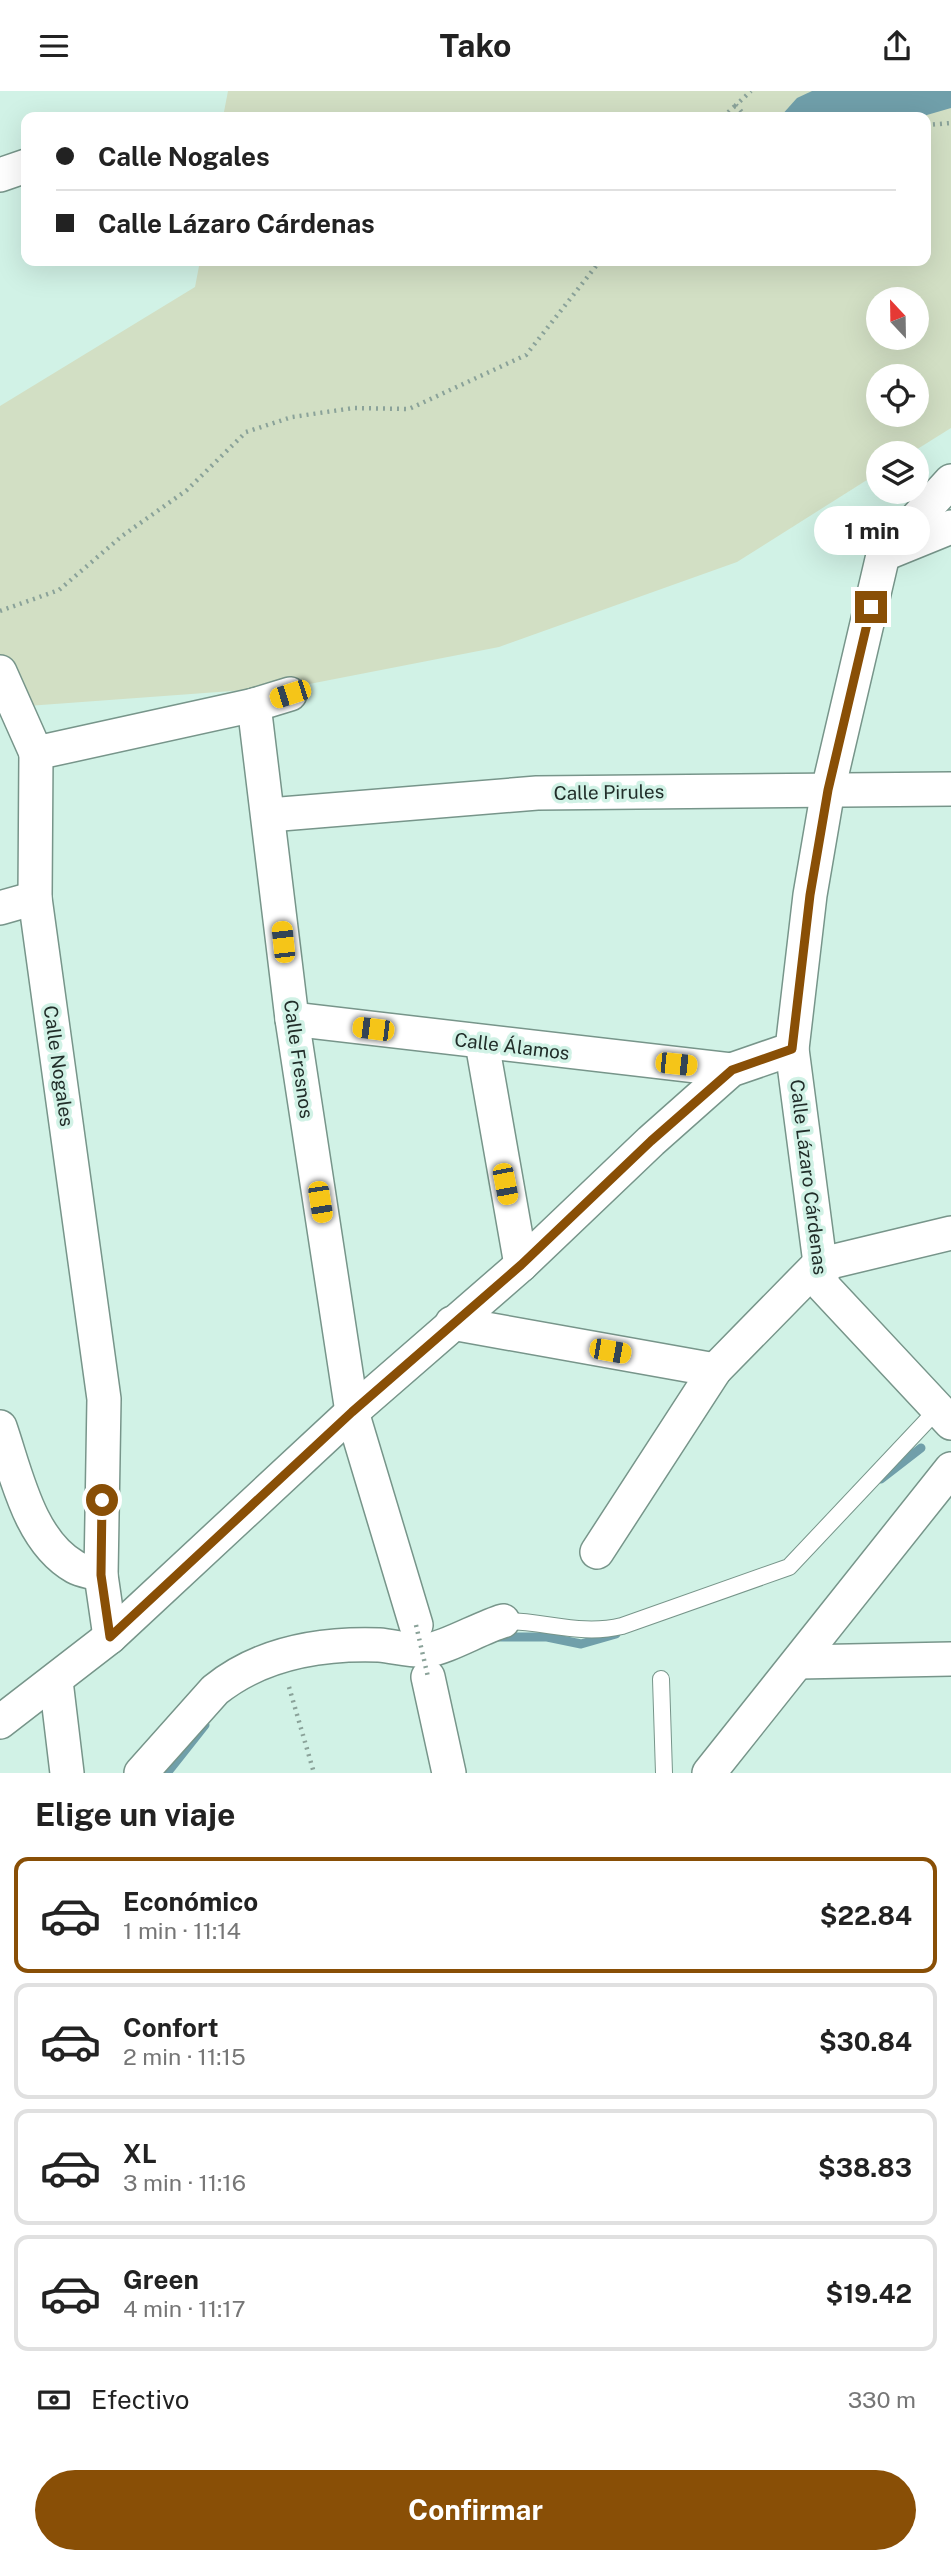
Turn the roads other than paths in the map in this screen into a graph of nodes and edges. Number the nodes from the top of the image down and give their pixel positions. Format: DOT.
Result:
graph roads {
  1 [pos="21,168"];
  2 [pos="0,175"];
  3 [pos="951,481"];
  4 [pos="951,527"];
  5 [pos="883,555"];
  6 [pos="0,673"];
  7 [pos="290,694"];
  8 [pos="254,705"];
  9 [pos="36,753"];
  10 [pos="951,789"];
  11 [pos="828,790"];
  12 [pos="269,815"];
  13 [pos="35,898"];
  14 [pos="0,908"];
  15 [pos="292,1019"];
  16 [pos="482,1042"];
  17 [pos="792,1049"];
  18 [pos="732,1070"];
  19 [pos="951,1233"];
  20 [pos="521,1265"];
  21 [pos="818,1265"];
  22 [pos="452,1323"];
  23 [pos="715,1370"];
  24 [pos="352,1412"];
  25 [pos="944,1417"];
  26 [pos="0,1427"];
  27 [pos="951,1469"];
  28 [pos="597,1552"];
  29 [pos="101,1575"];
  30 [pos="503,1621"];
  31 [pos="416,1625"];
  32 [pos="110,1637"];
  33 [pos="951,1659"];
  34 [pos="799,1661"];
  35 [pos="428,1677"];
  36 [pos="661,1679"];
  37 [pos="56,1681"];
  38 [pos="0,1722"];
  39 [pos="67,1773"];
  40 [pos="141,1773"];
  41 [pos="449,1773"];
  42 [pos="664,1773"];
  43 [pos="709,1773"];
  1 -- 2 [label="street"];
  3 -- 5 [label="street"];
  4 -- 5 [label="street"];
  5 -- 11 [label="street"];
  6 -- 9 [label="street"];
  7 -- 8 [label="street"];
  8 -- 9 [label="street"];
  8 -- 12 [label="street, Calle Fresnos"];
  9 -- 13 [label="street, Calle Nogales"];
  10 -- 11 [label="street, Calle Pirules"];
  11 -- 12 [label="street, Calle Pirules"];
  11 -- 17 [label="street, Calle Lázaro Cárdenas"];
  12 -- 15 [label="street, Calle Fresnos"];
  13 -- 14 [label="street"];
  13 -- 29 [label="street, Calle Nogales"];
  15 -- 16 [label="street, Calle Álamos"];
  15 -- 24 [label="street, Calle Fresnos"];
  16 -- 18 [label="street, Calle Álamos"];
  16 -- 20 [label="street"];
  17 -- 18 [label="street"];
  17 -- 21 [label="street, Calle Lázaro Cárdenas"];
  18 -- 20 [label="street"];
  19 -- 21 [label="street"];
  20 -- 22 [label="street"];
  21 -- 23 [label="street"];
  21 -- 25 [label="street, Calle Lázaro Cárdenas"];
  22 -- 23 [label="street"];
  22 -- 24 [label="street"];
  23 -- 28 [label="street"];
  24 -- 31 [label="street, Calle Fresnos"];
  24 -- 32 [label="street"];
  25 -- 30 [label="lane"];
  26 -- 29 [label="street"];
  27 -- 34 [label="street"];
  29 -- 32 [label="street, Calle Nogales"];
  30 -- 40 [label="street"];
  32 -- 37 [label="street"];
  33 -- 34 [label="street"];
  34 -- 43 [label="street"];
  35 -- 41 [label="street"];
  36 -- 42 [label="lane"];
  37 -- 38 [label="street"];
  37 -- 39 [label="street"];
}
